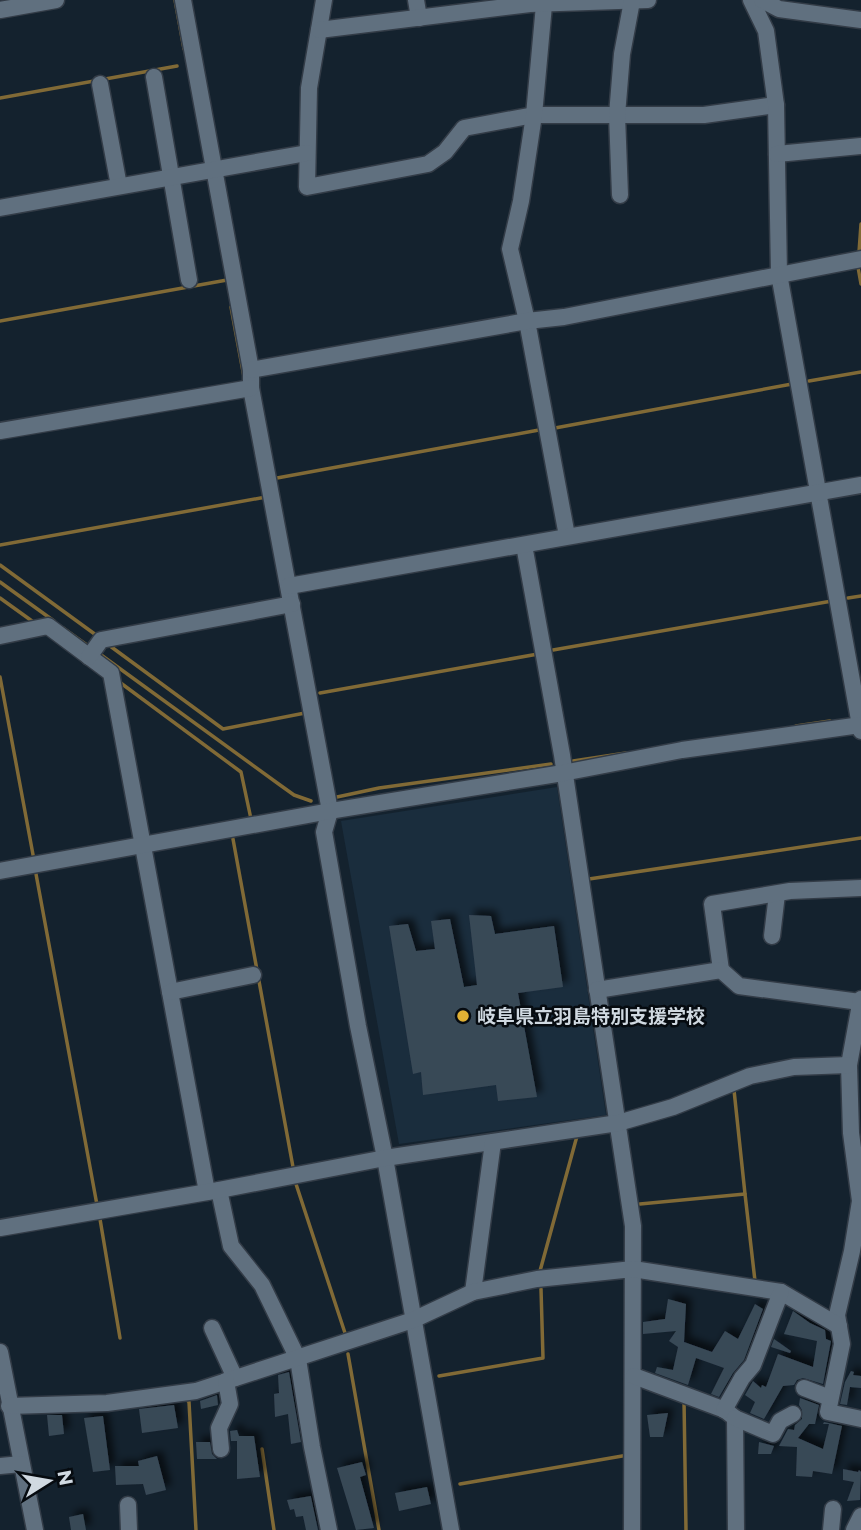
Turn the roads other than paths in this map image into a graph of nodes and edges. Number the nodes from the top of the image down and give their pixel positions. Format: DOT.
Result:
graph roads {
  1 [pos="56,0"];
  2 [pos="183,0"];
  3 [pos="324,0"];
  4 [pos="416,0"];
  5 [pos="648,0"];
  6 [pos="751,0"];
  7 [pos="762,0"];
  8 [pos="632,1"];
  9 [pos="563,2"];
  10 [pos="497,4"];
  11 [pos="544,5"];
  12 [pos="0,10"];
  13 [pos="419,18"];
  14 [pos="861,20"];
  15 [pos="319,30"];
  16 [pos="154,77"];
  17 [pos="100,85"];
  18 [pos="776,105"];
  19 [pos="534,115"];
  20 [pos="617,115"];
  21 [pos="861,146"];
  22 [pos="307,153"];
  23 [pos="777,154"];
  24 [pos="213,170"];
  25 [pos="171,177"];
  26 [pos="119,186"];
  27 [pos="621,195"];
  28 [pos="0,208"];
  29 [pos="861,259"];
  30 [pos="779,274"];
  31 [pos="189,280"];
  32 [pos="527,321"];
  33 [pos="251,370"];
  34 [pos="251,388"];
  35 [pos="0,431"];
  36 [pos="861,485"];
  37 [pos="818,492"];
  38 [pos="567,536"];
  39 [pos="524,545"];
  40 [pos="289,586"];
  41 [pos="292,604"];
  42 [pos="0,636"];
  43 [pos="93,651"];
  44 [pos="861,727"];
  45 [pos="563,773"];
  46 [pos="330,811"];
  47 [pos="142,844"];
  48 [pos="0,871"];
  49 [pos="861,888"];
  50 [pos="777,894"];
  51 [pos="772,936"];
  52 [pos="721,970"];
  53 [pos="253,975"];
  54 [pos="597,990"];
  55 [pos="170,992"];
  56 [pos="860,1000"];
  57 [pos="849,1065"];
  58 [pos="618,1123"];
  59 [pos="493,1142"];
  60 [pos="385,1158"];
  61 [pos="213,1191"];
  62 [pos="0,1228"];
  63 [pos="633,1269"];
  64 [pos="473,1292"];
  65 [pos="781,1292"];
  66 [pos="413,1320"];
  67 [pos="839,1326"];
  68 [pos="212,1328"];
  69 [pos="0,1352"];
  70 [pos="298,1359"];
  71 [pos="634,1376"];
  72 [pos="231,1380"];
  73 [pos="804,1388"];
  74 [pos="831,1398"];
  75 [pos="9,1406"];
  76 [pos="729,1414"];
  77 [pos="793,1414"];
  78 [pos="861,1419"];
  79 [pos="222,1449"];
  80 [pos="21,1464"];
  81 [pos="0,1466"];
  82 [pos="128,1505"];
  83 [pos="834,1509"];
  84 [pos="861,1516"];
  85 [pos="35,1530"];
  86 [pos="129,1530"];
  87 [pos="329,1530"];
  88 [pos="452,1530"];
  89 [pos="632,1530"];
  90 [pos="736,1530"];
  91 [pos="831,1530"];
  92 [pos="854,1530"];
  1 -- 12 [label="street"];
  2 -- 24 [label="street"];
  3 -- 15 [label="street"];
  4 -- 13 [label="street"];
  5 -- 8 [label="street"];
  6 -- 18 [label="street"];
  7 -- 14 [label="street"];
  8 -- 9 [label="street"];
  8 -- 20 [label="street"];
  9 -- 11 [label="street"];
  10 -- 11 [label="street"];
  10 -- 13 [label="street"];
  11 -- 19 [label="street"];
  13 -- 15 [label="street"];
  15 -- 22 [label="street"];
  16 -- 25 [label="street"];
  17 -- 26 [label="street"];
  18 -- 20 [label="street"];
  18 -- 23 [label="street"];
  19 -- 20 [label="street"];
  19 -- 22 [label="street"];
  19 -- 32 [label="street"];
  20 -- 27 [label="street"];
  21 -- 23 [label="street"];
  22 -- 24 [label="street"];
  23 -- 30 [label="street"];
  24 -- 25 [label="street"];
  24 -- 33 [label="street"];
  25 -- 26 [label="street"];
  25 -- 31 [label="street"];
  26 -- 28 [label="street"];
  29 -- 30 [label="street"];
  30 -- 32 [label="street"];
  30 -- 37 [label="street"];
  32 -- 33 [label="street"];
  32 -- 38 [label="street"];
  33 -- 34 [label="street"];
  34 -- 35 [label="street"];
  34 -- 40 [label="street"];
  36 -- 37 [label="street"];
  37 -- 38 [label="street"];
  37 -- 44 [label="street"];
  38 -- 39 [label="street"];
  39 -- 40 [label="street"];
  39 -- 45 [label="street"];
  40 -- 41 [label="street"];
  41 -- 43 [label="street"];
  41 -- 46 [label="street"];
  42 -- 43 [label="street"];
  43 -- 47 [label="street"];
  44 -- 45 [label="street"];
  45 -- 46 [label="street"];
  45 -- 54 [label="street"];
  46 -- 47 [label="street"];
  46 -- 60 [label="street"];
  47 -- 48 [label="street"];
  47 -- 55 [label="street"];
  49 -- 50 [label="street"];
  50 -- 51 [label="street"];
  50 -- 52 [label="street"];
  52 -- 54 [label="street"];
  52 -- 56 [label="street"];
  53 -- 55 [label="street"];
  54 -- 58 [label="street"];
  55 -- 61 [label="street"];
  56 -- 57 [label="street"];
  57 -- 58 [label="street"];
  57 -- 67 [label="street"];
  58 -- 59 [label="street"];
  58 -- 63 [label="street"];
  59 -- 60 [label="street"];
  59 -- 64 [label="street"];
  60 -- 61 [label="street"];
  60 -- 66 [label="street"];
  61 -- 62 [label="street"];
  61 -- 70 [label="street"];
  63 -- 64 [label="street"];
  63 -- 65 [label="street"];
  63 -- 71 [label="street"];
  64 -- 66 [label="street"];
  65 -- 67 [label="street"];
  65 -- 76 [label="street"];
  66 -- 70 [label="street"];
  66 -- 88 [label="street"];
  67 -- 74 [label="street"];
  68 -- 72 [label="street"];
  69 -- 75 [label="street"];
  70 -- 72 [label="street"];
  70 -- 87 [label="street"];
  71 -- 76 [label="street"];
  71 -- 89 [label="street"];
  72 -- 75 [label="street"];
  72 -- 79 [label="street"];
  73 -- 74 [label="street"];
  74 -- 78 [label="street"];
  75 -- 80 [label="street"];
  76 -- 77 [label="street"];
  76 -- 90 [label="street"];
  80 -- 81 [label="street"];
  80 -- 85 [label="street"];
  82 -- 86 [label="street"];
  83 -- 91 [label="street"];
  84 -- 92 [label="street"];
}
